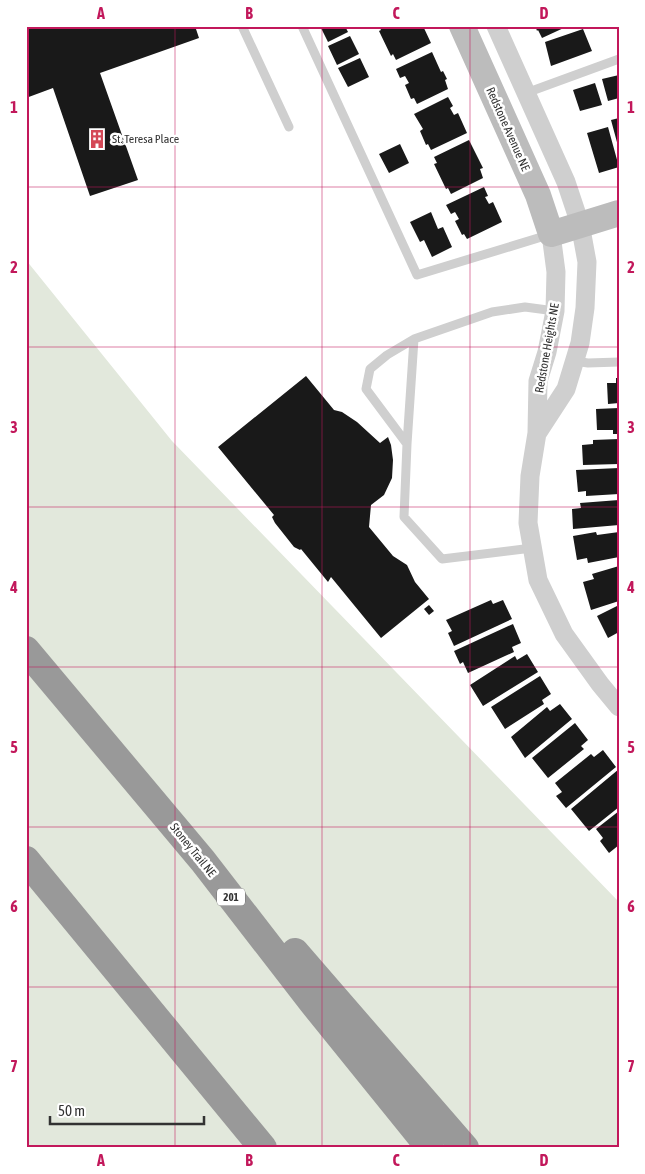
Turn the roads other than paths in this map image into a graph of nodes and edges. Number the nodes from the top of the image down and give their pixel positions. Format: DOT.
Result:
graph roads {
  1 [pos="242,26"];
  2 [pos="302,26"];
  3 [pos="462,26"];
  4 [pos="496,26"];
  5 [pos="619,59"];
  6 [pos="526,93"];
  7 [pos="289,127"];
  8 [pos="619,213"];
  9 [pos="580,224"];
  10 [pos="551,234"];
  11 [pos="554,311"];
  12 [pos="414,339"];
  13 [pos="574,361"];
  14 [pos="619,362"];
  15 [pos="537,433"];
  16 [pos="407,444"];
  17 [pos="532,548"];
  18 [pos="26,650"];
  19 [pos="619,707"];
  20 [pos="26,860"];
  21 [pos="203,860"];
  22 [pos="263,1148"];
  23 [pos="430,1148"];
  24 [pos="464,1148"];
  1 -- 7 [label="lane"];
  2 -- 10 [label="lane"];
  3 -- 10 [label="street, Redstone Avenue NE"];
  4 -- 6 [label="street"];
  5 -- 6 [label="lane"];
  6 -- 9 [label="street"];
  8 -- 9 [label="street"];
  9 -- 10 [label="street"];
  9 -- 13 [label="street, Redstone Heights NE"];
  10 -- 11 [label="street, Redstone Heights NE"];
  11 -- 12 [label="lane"];
  11 -- 15 [label="street, Redstone Heights NE"];
  12 -- 16 [label="lane"];
  12 -- 16 [label="lane"];
  13 -- 14 [label="lane"];
  13 -- 15 [label="street, Redstone Heights NE"];
  15 -- 17 [label="street, Redstone Heights NE"];
  16 -- 17 [label="lane"];
  17 -- 19 [label="street, Redstone Heights NE"];
  18 -- 21 [label="highway, Stoney Trail NE / 201"];
  20 -- 22 [label="highway"];
  21 -- 23 [label="highway, Stoney Trail NE / 201"];
  21 -- 24 [label="highway"];
}
